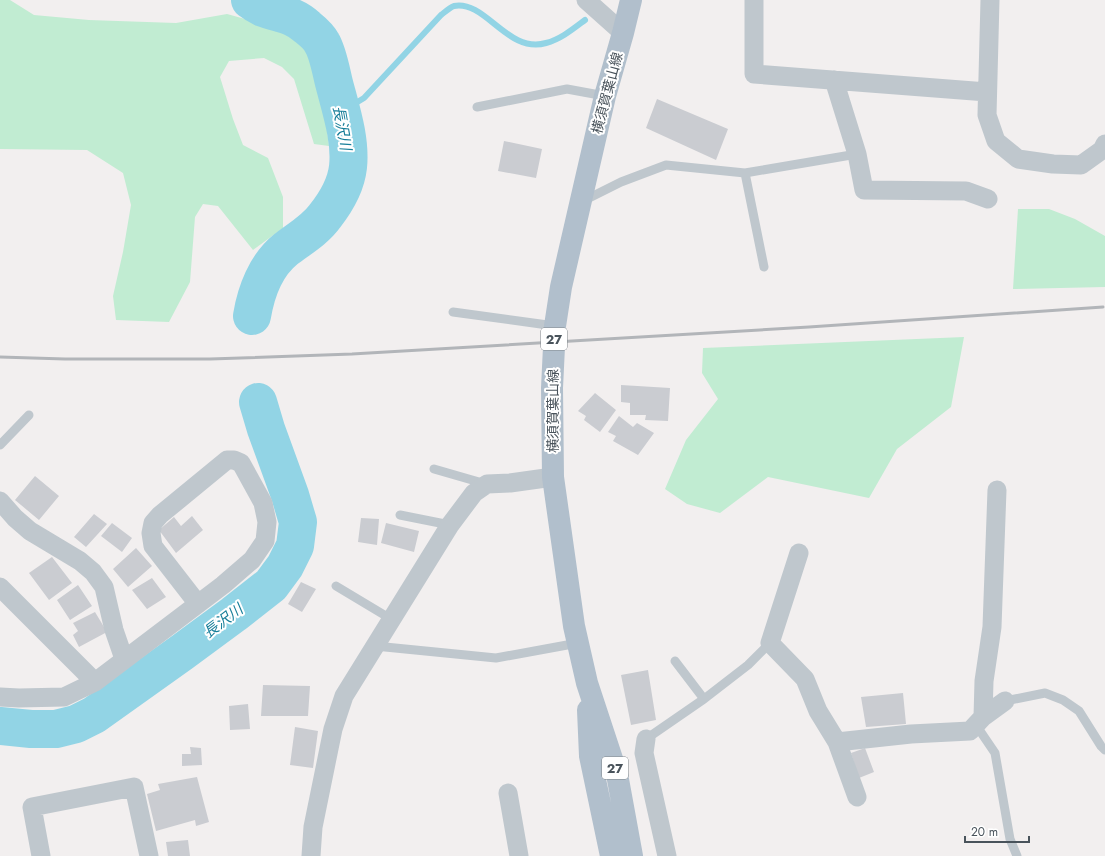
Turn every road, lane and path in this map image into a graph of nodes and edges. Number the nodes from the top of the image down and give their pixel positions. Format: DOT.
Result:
graph roads {
  1 [pos="586,0"];
  2 [pos="631,0"];
  3 [pos="754,0"];
  4 [pos="990,0"];
  5 [pos="624,33"];
  6 [pos="834,80"];
  7 [pos="987,92"];
  8 [pos="605,96"];
  9 [pos="477,107"];
  10 [pos="1105,144"];
  11 [pos="857,154"];
  12 [pos="745,173"];
  13 [pos="988,199"];
  14 [pos="580,202"];
  15 [pos="764,267"];
  16 [pos="453,312"];
  17 [pos="555,326"];
  18 [pos="29,414"];
  19 [pos="0,445"];
  20 [pos="434,468"];
  21 [pos="553,477"];
  22 [pos="487,484"];
  23 [pos="997,490"];
  24 [pos="0,502"];
  25 [pos="400,515"];
  26 [pos="450,525"];
  27 [pos="799,553"];
  28 [pos="336,586"];
  29 [pos="0,587"];
  30 [pos="198,604"];
  31 [pos="391,619"];
  32 [pos="578,643"];
  33 [pos="770,643"];
  34 [pos="375,646"];
  35 [pos="124,659"];
  36 [pos="675,661"];
  37 [pos="95,682"];
  38 [pos="587,683"];
  39 [pos="0,697"];
  40 [pos="704,699"];
  41 [pos="1005,701"];
  42 [pos="979,721"];
  43 [pos="646,739"];
  44 [pos="837,742"];
  45 [pos="1105,750"];
  46 [pos="508,793"];
  47 [pos="857,798"];
  48 [pos="42,856"];
  49 [pos="149,856"];
  50 [pos="311,856"];
  51 [pos="519,856"];
  52 [pos="611,856"];
  53 [pos="632,856"];
  54 [pos="667,856"];
  55 [pos="1017,856"];
  1 -- 5 [label="street"];
  2 -- 5 [label="main road, 横須賀葉山線 / 27"];
  3 -- 6 [label="street"];
  4 -- 7 [label="street"];
  5 -- 8 [label="main road, 横須賀葉山線 / 27"];
  6 -- 7 [label="street"];
  6 -- 11 [label="street"];
  7 -- 10 [label="street"];
  8 -- 9 [label="lane"];
  8 -- 14 [label="main road, 横須賀葉山線 / 27"];
  11 -- 12 [label="lane"];
  11 -- 13 [label="street"];
  12 -- 14 [label="lane"];
  12 -- 15 [label="lane"];
  14 -- 17 [label="main road, 横須賀葉山線 / 27"];
  16 -- 17 [label="lane"];
  17 -- 21 [label="main road, 横須賀葉山線 / 27"];
  18 -- 19 [label="lane"];
  20 -- 22 [label="lane"];
  21 -- 22 [label="street"];
  21 -- 32 [label="main road, 横須賀葉山線 / 27"];
  22 -- 26 [label="street"];
  23 -- 42 [label="street"];
  24 -- 35 [label="street"];
  25 -- 26 [label="lane"];
  26 -- 31 [label="street"];
  27 -- 33 [label="street"];
  28 -- 31 [label="lane"];
  29 -- 37 [label="street"];
  30 -- 30 [label="street"];
  30 -- 35 [label="street"];
  31 -- 34 [label="street"];
  32 -- 34 [label="lane"];
  32 -- 38 [label="main road, 横須賀葉山線 / 27"];
  33 -- 40 [label="lane"];
  33 -- 44 [label="street"];
  34 -- 50 [label="street"];
  35 -- 37 [label="street"];
  36 -- 40 [label="lane"];
  37 -- 39 [label="street"];
  38 -- 52 [label="main road, 横須賀葉山線 / 27"];
  38 -- 53 [label="main road, 横須賀葉山線 / 27"];
  40 -- 43 [label="lane"];
  41 -- 42 [label="street"];
  41 -- 45 [label="lane"];
  42 -- 44 [label="street"];
  42 -- 55 [label="lane"];
  43 -- 54 [label="street"];
  44 -- 47 [label="street"];
  46 -- 51 [label="street"];
  48 -- 49 [label="street"];
}
